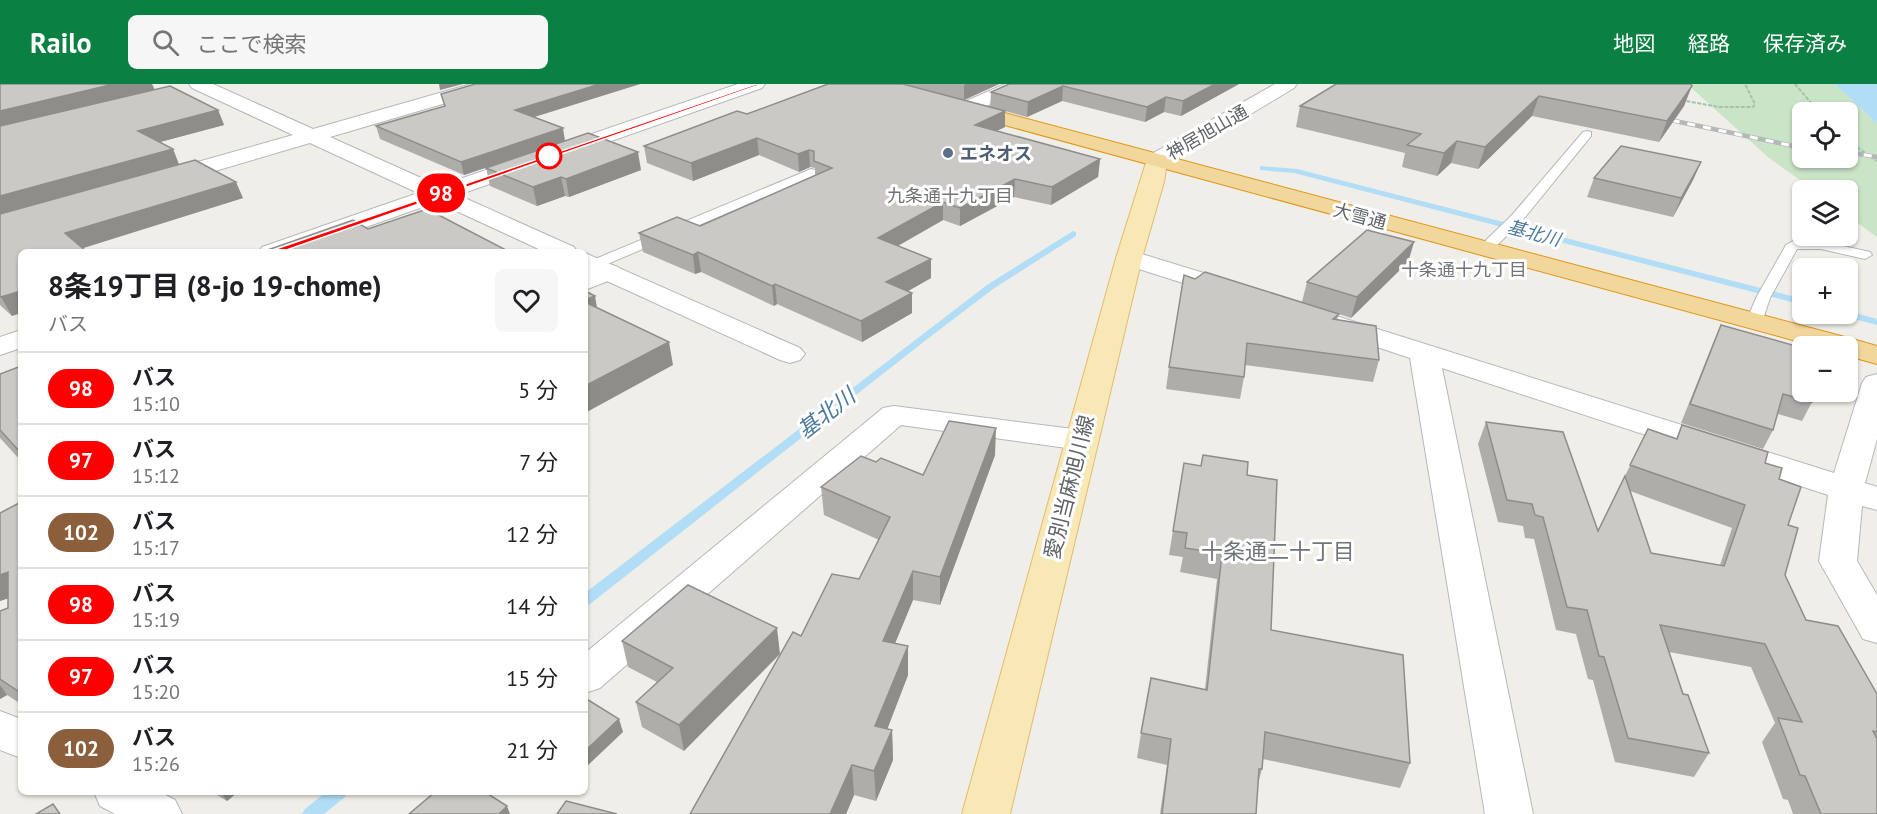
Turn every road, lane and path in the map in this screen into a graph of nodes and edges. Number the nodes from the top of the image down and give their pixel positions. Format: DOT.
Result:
graph roads {
  1 [pos="491,84"];
  2 [pos="756,84"];
  3 [pos="875,84"];
  4 [pos="1020,84"];
  5 [pos="1288,84"];
  6 [pos="1745,84"];
  7 [pos="1794,84"];
  8 [pos="199,87"];
  9 [pos="1680,100"];
  10 [pos="1810,102"];
  11 [pos="964,109"];
  12 [pos="1587,134"];
  13 [pos="311,136"];
  14 [pos="1858,148"];
  15 [pos="1156,161"];
  16 [pos="1877,161"];
  17 [pos="812,173"];
  18 [pos="138,186"];
  19 [pos="440,194"];
  20 [pos="280,249"];
  21 [pos="559,249"];
  22 [pos="1485,249"];
  23 [pos="1865,255"];
  24 [pos="1129,258"];
  25 [pos="593,270"];
  26 [pos="1254,298"];
  27 [pos="1310,316"];
  28 [pos="1754,322"];
  29 [pos="1806,336"];
  30 [pos="18,340"];
  31 [pos="0,346"];
  32 [pos="1858,350"];
  33 [pos="1424,352"];
  34 [pos="790,354"];
  35 [pos="1877,355"];
  36 [pos="1877,383"];
  37 [pos="1082,440"];
  38 [pos="1862,494"];
  39 [pos="1877,628"];
  40 [pos="588,674"];
  41 [pos="0,729"];
  42 [pos="18,738"];
  43 [pos="18,749"];
  44 [pos="0,758"];
  45 [pos="986,814"];
  46 [pos="1509,814"];
  1 -- 13 [label="street"];
  2 -- 19 [label="street"];
  3 -- 11 [label="highway, 大雪通"];
  4 -- 11 [label="street"];
  5 -- 15 [label="street, 神居旭山通"];
  6 -- 9 [label="path"];
  7 -- 10 [label="path"];
  8 -- 13 [label="street"];
  11 -- 15 [label="highway, 大雪通"];
  12 -- 22 [label="lane"];
  13 -- 18 [label="street"];
  13 -- 19 [label="street"];
  14 -- 16 [label="path"];
  15 -- 22 [label="highway, 大雪通"];
  15 -- 24 [label="main road, 愛別当麻旭川線"];
  17 -- 25 [label="lane"];
  19 -- 20 [label="street"];
  19 -- 21 [label="street"];
  22 -- 28 [label="highway, 大雪通"];
  23 -- 28 [label="lane"];
  24 -- 26 [label="street"];
  24 -- 37 [label="main road, 愛別当麻旭川線"];
  25 -- 34 [label="street"];
  27 -- 33 [label="street"];
  28 -- 29 [label="highway, 大雪通"];
  30 -- 31 [label="street"];
  32 -- 35 [label="highway, 大雪通"];
  33 -- 38 [label="street"];
  33 -- 46 [label="street"];
  36 -- 38 [label="street"];
  37 -- 40 [label="street"];
  37 -- 45 [label="main road, 愛別当麻旭川線"];
  38 -- 39 [label="street"];
  41 -- 42 [label="street"];
  43 -- 44 [label="street"];
}
